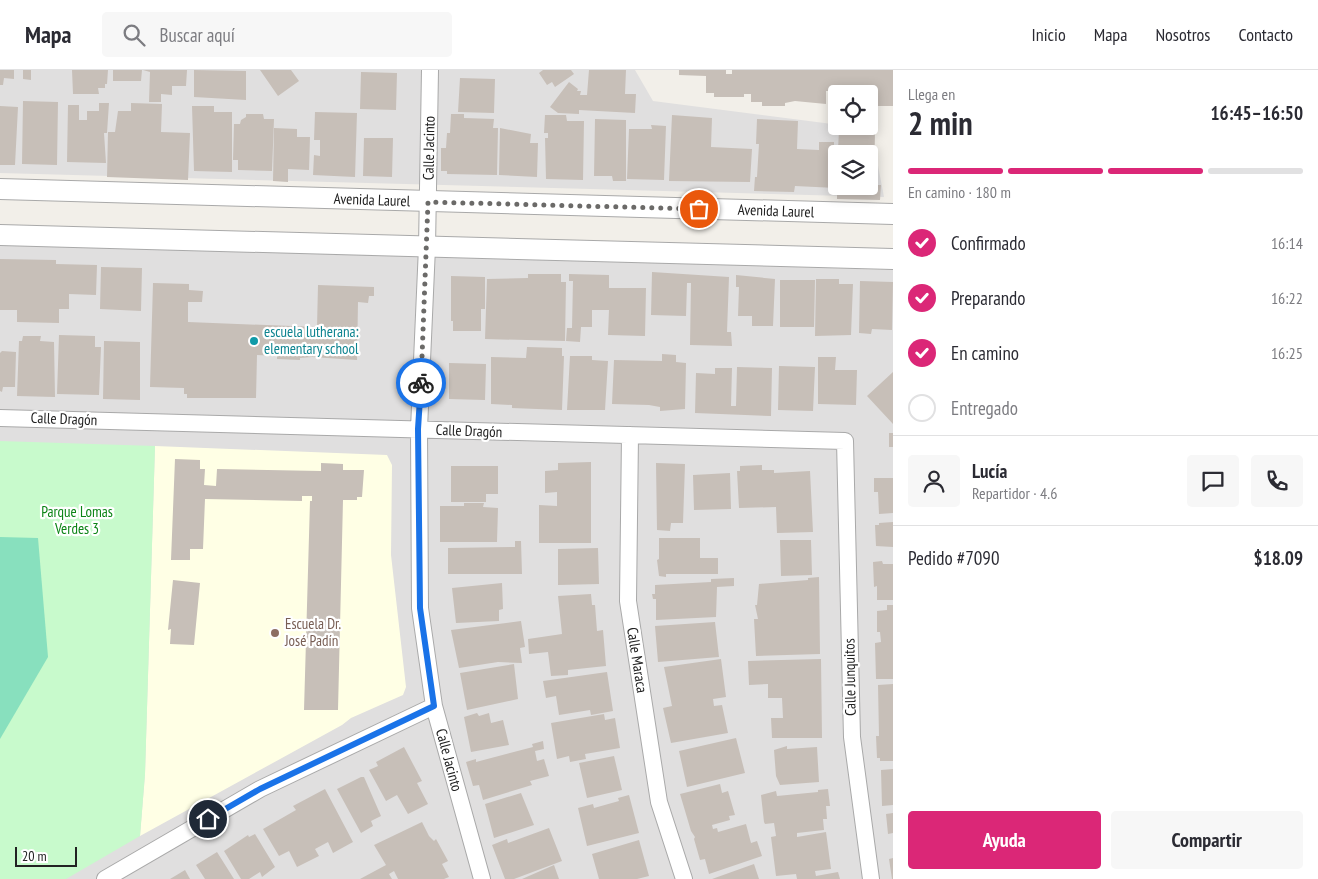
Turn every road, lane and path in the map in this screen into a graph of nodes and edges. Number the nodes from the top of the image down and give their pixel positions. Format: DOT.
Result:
graph roads {
  1 [pos="430,70"];
  2 [pos="0,189"];
  3 [pos="428,202"];
  4 [pos="893,214"];
  5 [pos="0,236"];
  6 [pos="426,247"];
  7 [pos="893,259"];
  8 [pos="0,418"];
  9 [pos="418,429"];
  10 [pos="630,435"];
  11 [pos="846,474"];
  12 [pos="434,706"];
  13 [pos="104,879"];
  14 [pos="482,879"];
  15 [pos="684,879"];
  16 [pos="871,879"];
  1 -- 3 [label="street, Calle Jacinto"];
  2 -- 3 [label="street, Avenida Laurel"];
  3 -- 4 [label="street, Avenida Laurel"];
  3 -- 6 [label="street, Calle Jacinto"];
  5 -- 6 [label="street"];
  6 -- 7 [label="street"];
  6 -- 9 [label="street, Calle Jacinto"];
  8 -- 9 [label="street, Calle Dragón"];
  9 -- 10 [label="street, Calle Dragón"];
  9 -- 12 [label="street, Calle Jacinto"];
  10 -- 11 [label="street, Calle Dragón"];
  10 -- 15 [label="street, Calle Maraca"];
  11 -- 16 [label="street, Calle Junquitos"];
  12 -- 13 [label="street"];
  12 -- 14 [label="street, Calle Jacinto"];
}
